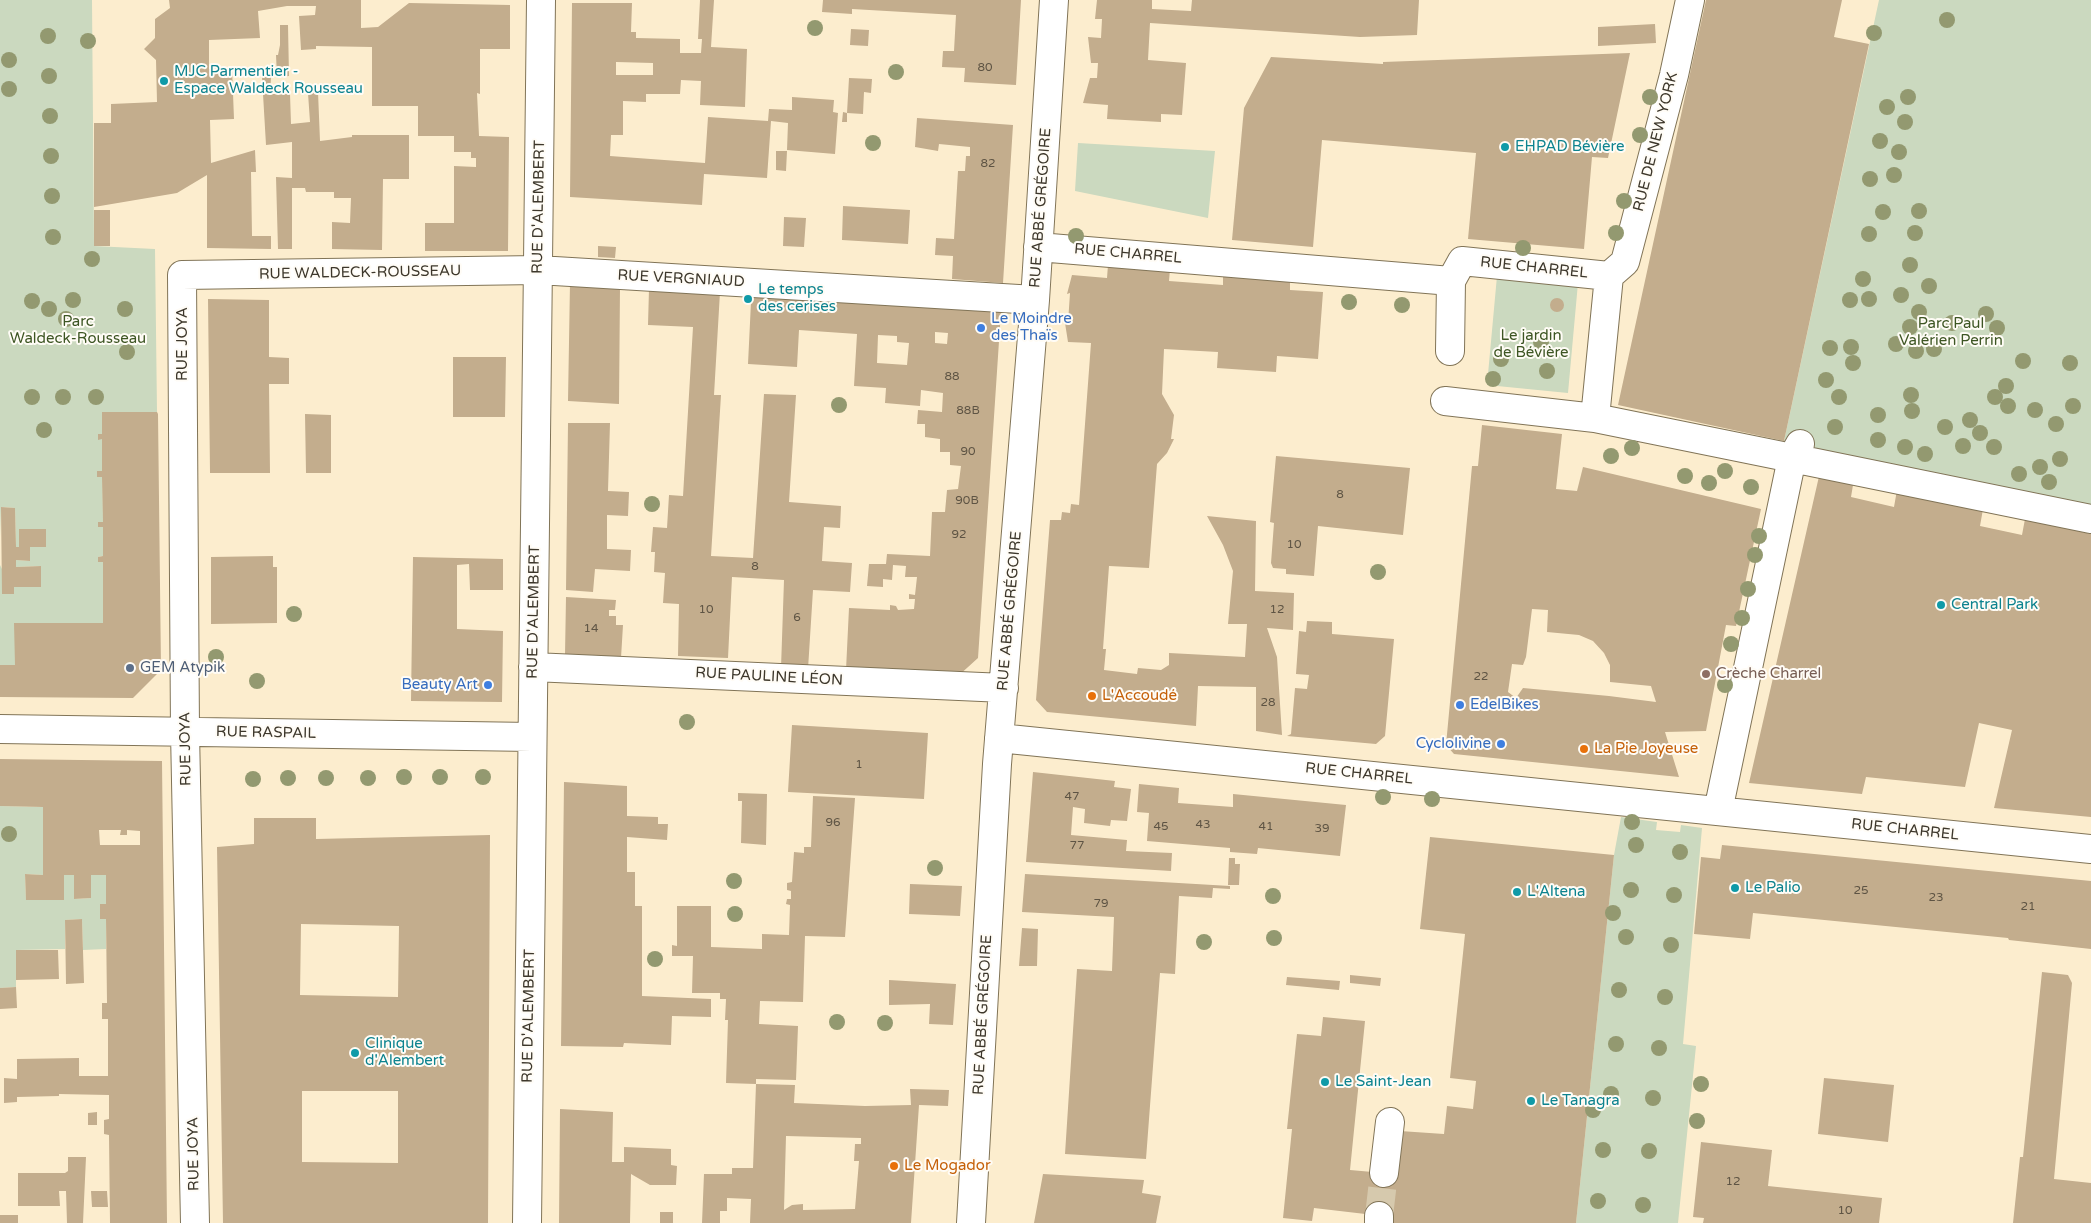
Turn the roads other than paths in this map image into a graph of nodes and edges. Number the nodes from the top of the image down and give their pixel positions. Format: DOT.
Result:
graph roads {
  1 [pos="541,0"];
  2 [pos="1054,0"];
  3 [pos="1690,0"];
  4 [pos="1038,247"];
  5 [pos="538,270"];
  6 [pos="182,275"];
  7 [pos="1608,276"];
  8 [pos="1451,281"];
  9 [pos="1034,300"];
  10 [pos="1451,345"];
  11 [pos="1445,401"];
  12 [pos="1595,418"];
  13 [pos="1796,451"];
  14 [pos="2091,519"];
  15 [pos="533,666"];
  16 [pos="1004,688"];
  17 [pos="0,729"];
  18 [pos="185,732"];
  19 [pos="532,736"];
  20 [pos="1000,738"];
  21 [pos="1718,811"];
  22 [pos="2091,850"];
  23 [pos="1390,1122"];
  24 [pos="1384,1173"];
  25 [pos="195,1223"];
  26 [pos="527,1223"];
  27 [pos="971,1223"];
  1 -- 5 [label="street, RUE D'ALEMBERT"];
  2 -- 4 [label="street, RUE ABBÉ GRÉGOIRE"];
  3 -- 7 [label="street, RUE DE NEW YORK"];
  4 -- 8 [label="street, RUE CHARREL"];
  4 -- 9 [label="street, RUE ABBÉ GRÉGOIRE"];
  5 -- 6 [label="street, RUE WALDECK-ROUSSEAU"];
  5 -- 9 [label="street, RUE VERGNIAUD"];
  5 -- 15 [label="street, RUE D'ALEMBERT"];
  6 -- 18 [label="street, RUE JOYA"];
  7 -- 8 [label="street, RUE CHARREL"];
  7 -- 12 [label="street, RUE CHARREL"];
  8 -- 10 [label="street"];
  9 -- 16 [label="street, RUE ABBÉ GRÉGOIRE"];
  11 -- 12 [label="street"];
  12 -- 13 [label="street"];
  13 -- 14 [label="street"];
  13 -- 21 [label="street"];
  15 -- 16 [label="street, RUE PAULINE LÉON"];
  15 -- 19 [label="street, RUE D'ALEMBERT"];
  16 -- 20 [label="street, RUE ABBÉ GRÉGOIRE"];
  17 -- 18 [label="street, RUE RASPAIL"];
  18 -- 19 [label="street, RUE RASPAIL"];
  18 -- 25 [label="street, RUE JOYA"];
  19 -- 26 [label="street, RUE D'ALEMBERT"];
  20 -- 21 [label="street, RUE CHARREL"];
  20 -- 27 [label="street, RUE ABBÉ GRÉGOIRE"];
  21 -- 22 [label="street, RUE CHARREL"];
  23 -- 24 [label="street"];
}
